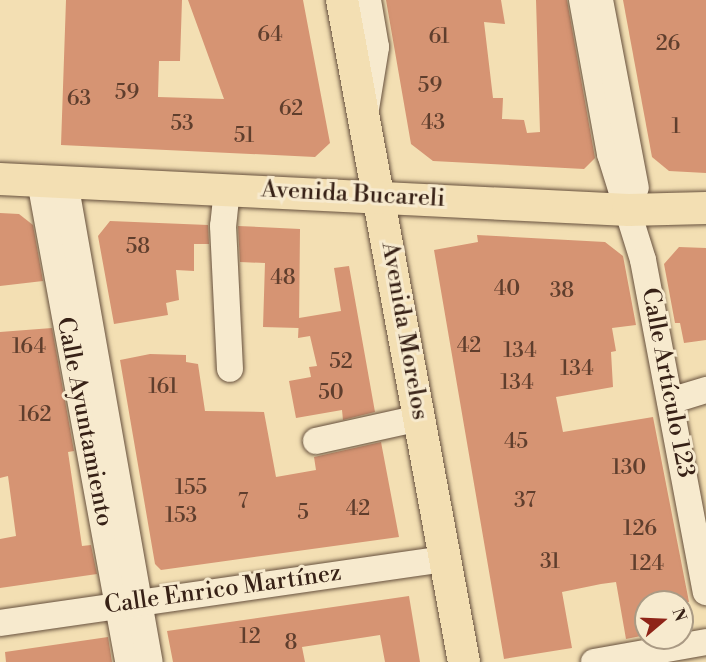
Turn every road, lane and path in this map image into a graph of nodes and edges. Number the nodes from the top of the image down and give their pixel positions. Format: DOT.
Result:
graph roads {
  1 [pos="342,0"];
  2 [pos="368,0"];
  3 [pos="582,0"];
  4 [pos="600,0"];
  5 [pos="365,116"];
  6 [pos="0,179"];
  7 [pos="52,182"];
  8 [pos="227,189"];
  9 [pos="380,196"];
  10 [pos="706,208"];
  11 [pos="634,210"];
  12 [pos="230,369"];
  13 [pos="706,390"];
  14 [pos="670,401"];
  15 [pos="420,418"];
  16 [pos="316,441"];
  17 [pos="446,559"];
  18 [pos="706,592"];
  19 [pos="128,603"];
  20 [pos="0,622"];
  21 [pos="706,642"];
  22 [pos="128,662"];
  23 [pos="150,662"];
  24 [pos="464,662"];
  25 [pos="594,662"];
  1 -- 5 [label="main road, Avenida Morelos"];
  2 -- 5 [label="street"];
  3 -- 11 [label="street"];
  4 -- 11 [label="street"];
  5 -- 9 [label="main road, Avenida Morelos"];
  6 -- 7 [label="main road, Avenida Bucareli"];
  7 -- 8 [label="main road, Avenida Bucareli"];
  7 -- 19 [label="street"];
  8 -- 9 [label="main road, Avenida Bucareli"];
  8 -- 12 [label="street"];
  9 -- 11 [label="main road, Avenida Bucareli"];
  9 -- 15 [label="main road, Avenida Morelos"];
  10 -- 11 [label="main road, Avenida Bucareli"];
  11 -- 14 [label="street, Calle Artículo 123"];
  13 -- 14 [label="street"];
  14 -- 18 [label="street, Calle Artículo 123"];
  15 -- 16 [label="street"];
  15 -- 17 [label="main road, Avenida Morelos"];
  17 -- 19 [label="street, Calle Enrico Martínez"];
  17 -- 24 [label="main road, Avenida Morelos"];
  19 -- 20 [label="street, Calle Enrico Martínez"];
  19 -- 22 [label="street"];
  19 -- 23 [label="street"];
  21 -- 25 [label="street"];
}
